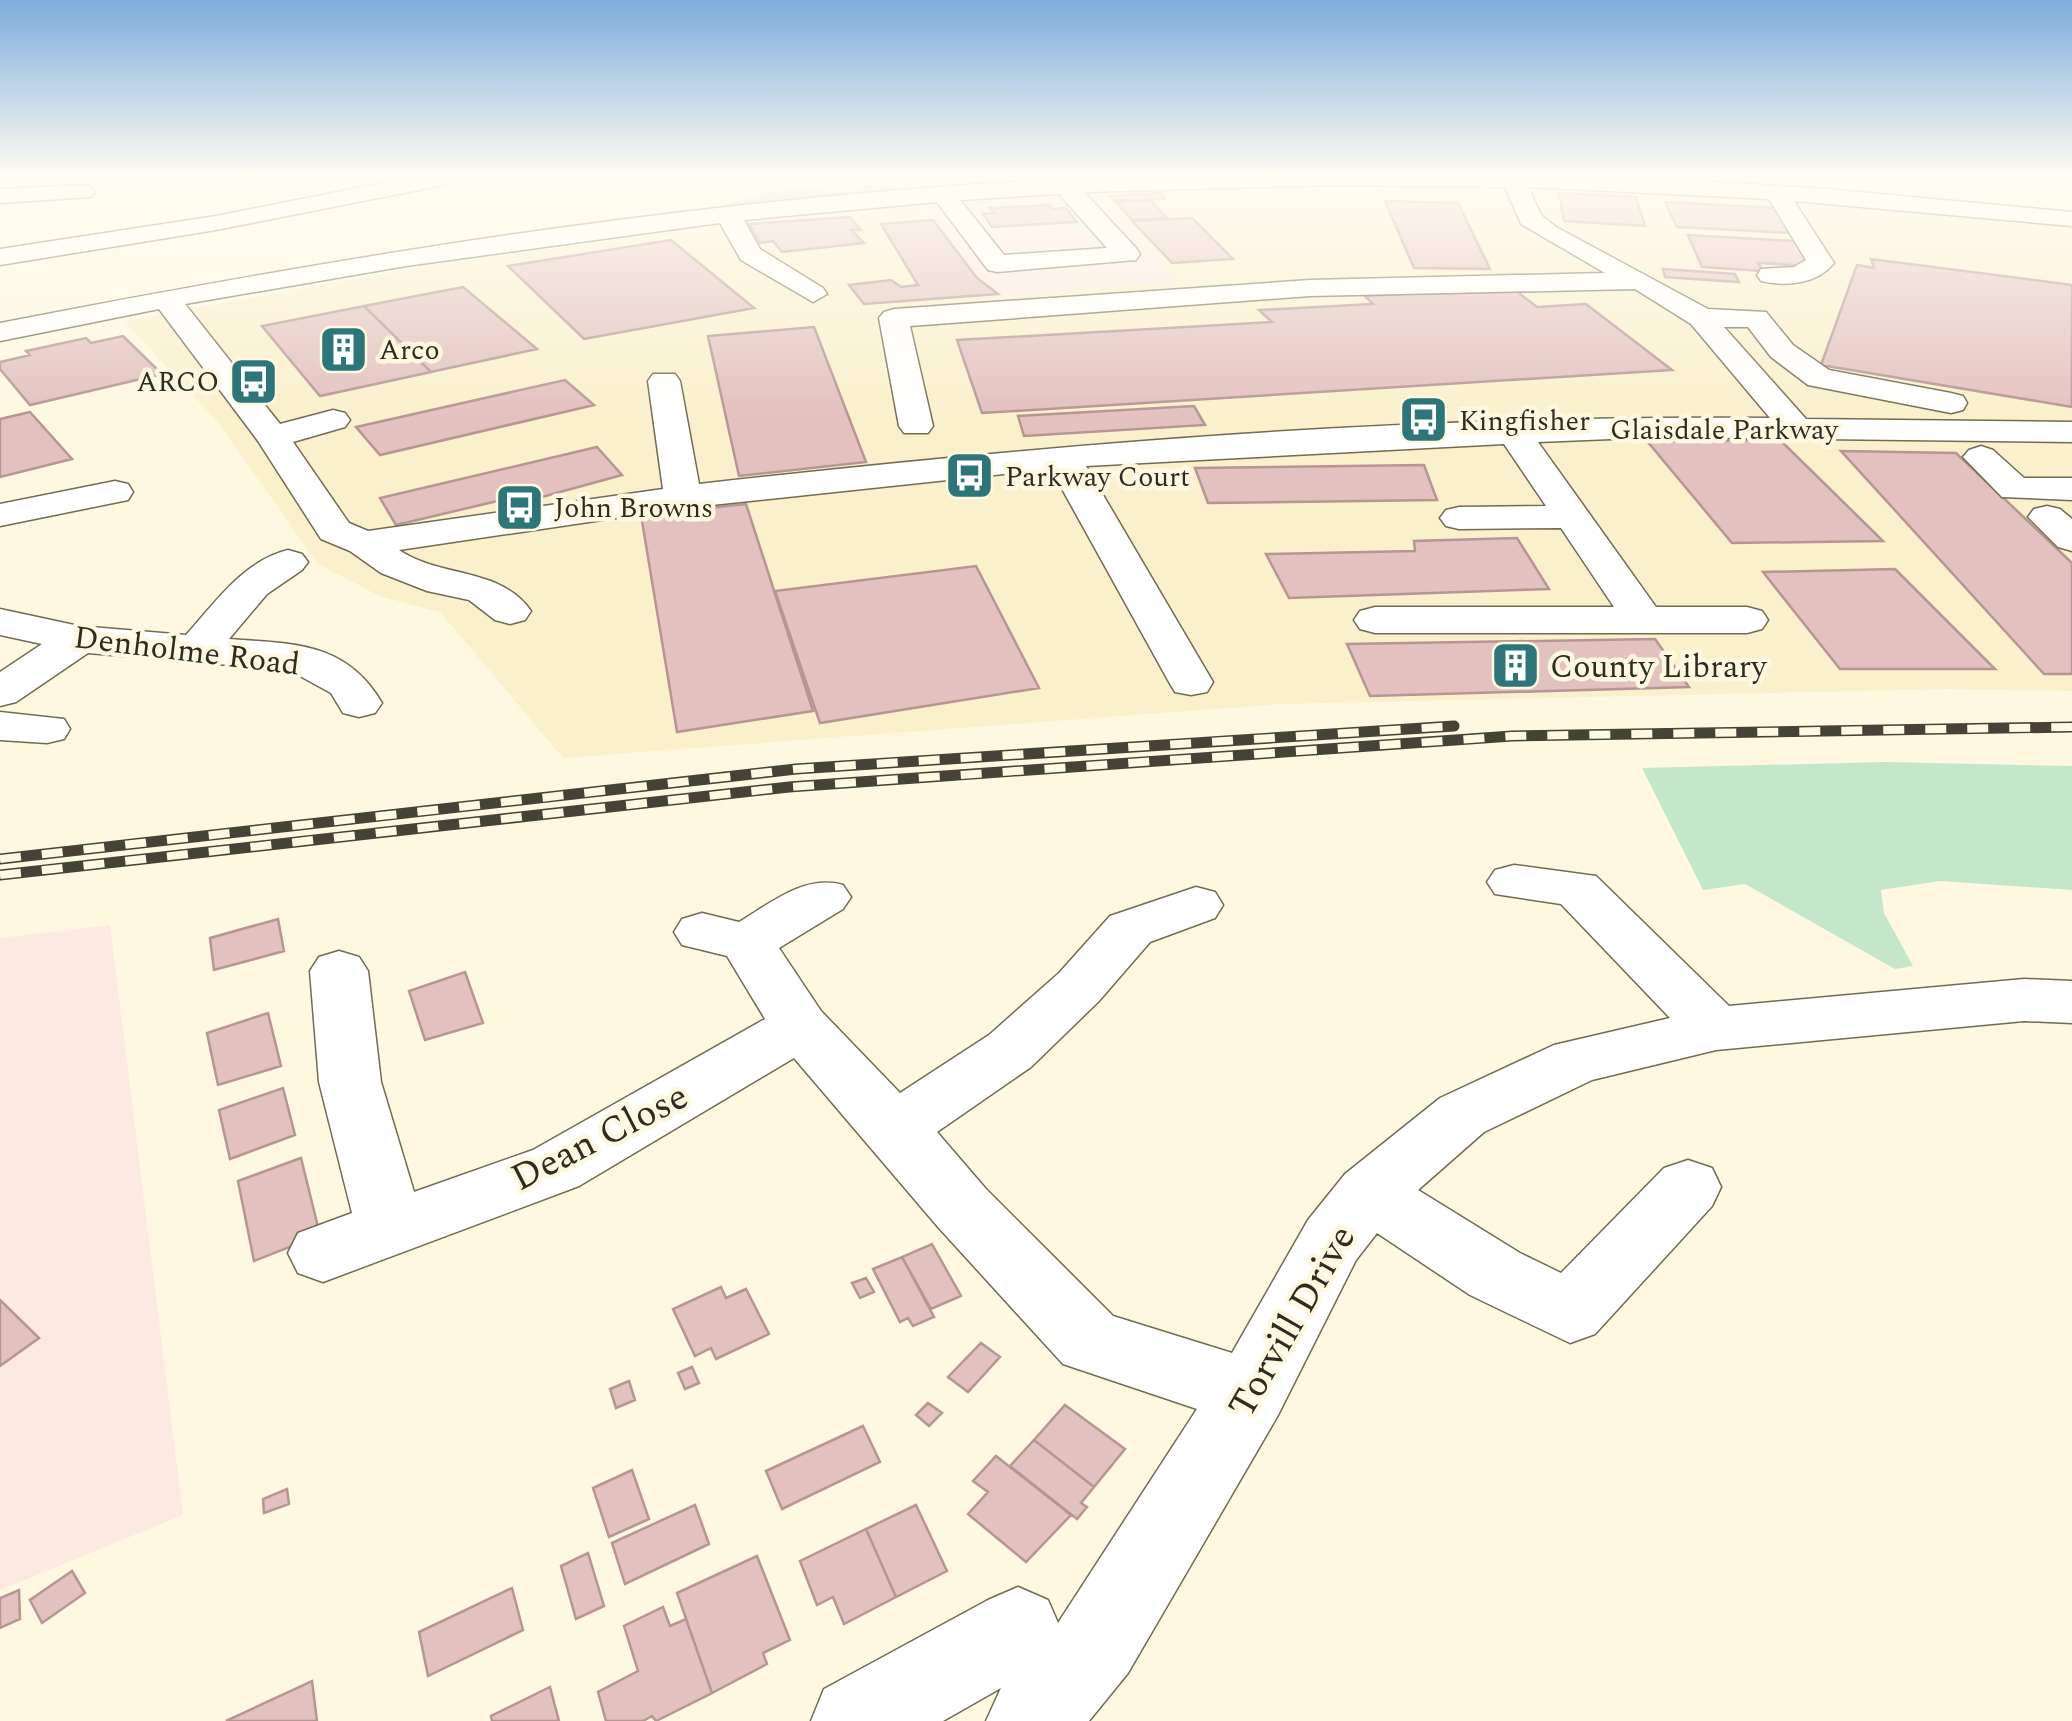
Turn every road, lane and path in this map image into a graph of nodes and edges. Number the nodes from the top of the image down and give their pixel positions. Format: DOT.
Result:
graph roads {
  1 [pos="433,257"];
  2 [pos="755,257"];
  3 [pos="992,257"];
  4 [pos="1084,257"];
  5 [pos="1592,257"];
  6 [pos="1817,257"];
  7 [pos="1771,276"];
  8 [pos="1638,280"];
  9 [pos="813,294"];
  10 [pos="165,298"];
  11 [pos="1701,318"];
  12 [pos="0,332"];
  13 [pos="664,381"];
  14 [pos="2072,414"];
  15 [pos="334,420"];
  16 [pos="916,426"];
  17 [pos="1795,427"];
  18 [pos="2010,431"];
  19 [pos="1513,432"];
  20 [pos="2072,432"];
  21 [pos="272,436"];
  22 [pos="1060,456"];
  23 [pos="1981,457"];
  24 [pos="125,491"];
  25 [pos="683,497"];
  26 [pos="2066,507"];
  27 [pos="0,515"];
  28 [pos="1571,517"];
  29 [pos="1459,518"];
  30 [pos="364,543"];
  31 [pos="288,562"];
  32 [pos="503,593"];
  33 [pos="1643,619"];
  34 [pos="1375,620"];
  35 [pos="1747,620"];
  36 [pos="0,622"];
  37 [pos="79,638"];
  38 [pos="196,650"];
  39 [pos="1193,680"];
  40 [pos="0,692"];
  41 [pos="359,702"];
  42 [pos="0,726"];
  43 [pos="47,730"];
  44 [pos="1514,882"];
  45 [pos="1577,888"];
  46 [pos="1633,888"];
  47 [pos="824,897"];
  48 [pos="1196,906"];
  49 [pos="339,971"];
  50 [pos="2072,1002"];
  51 [pos="800,1026"];
  52 [pos="1716,1028"];
  53 [pos="895,1128"];
  54 [pos="1688,1187"];
  55 [pos="1369,1193"];
  56 [pos="390,1227"];
  57 [pos="323,1252"];
  58 [pos="1250,1393"];
  59 [pos="1018,1630"];
  60 [pos="856,1721"];
  61 [pos="1031,1721"];
  1 -- 10 [label="street"];
  2 -- 9 [label="street"];
  3 -- 4 [label="street"];
  5 -- 8 [label="street"];
  6 -- 7 [label="street"];
  8 -- 11 [label="street"];
  8 -- 16 [label="street"];
  10 -- 12 [label="street"];
  10 -- 21 [label="street"];
  11 -- 14 [label="street"];
  11 -- 17 [label="street"];
  13 -- 25 [label="street"];
  15 -- 21 [label="street"];
  17 -- 18 [label="street, Glaisdale Parkway"];
  17 -- 19 [label="street, Glaisdale Parkway"];
  18 -- 20 [label="street, Glaisdale Parkway"];
  18 -- 26 [label="street"];
  19 -- 22 [label="street, Glaisdale Parkway"];
  19 -- 28 [label="street"];
  21 -- 30 [label="street"];
  22 -- 25 [label="street, Glaisdale Parkway"];
  22 -- 39 [label="street"];
  23 -- 26 [label="street"];
  24 -- 27 [label="street"];
  25 -- 30 [label="street, Glaisdale Parkway"];
  28 -- 29 [label="street"];
  28 -- 33 [label="street"];
  30 -- 32 [label="street"];
  31 -- 38 [label="street"];
  33 -- 34 [label="street"];
  33 -- 35 [label="street"];
  36 -- 37 [label="street, Denholme Road"];
  37 -- 38 [label="street, Denholme Road"];
  37 -- 40 [label="street"];
  38 -- 41 [label="street, Denholme Road"];
  42 -- 43 [label="street"];
  44 -- 45 [label="street"];
  45 -- 46 [label="street"];
  45 -- 52 [label="street"];
  47 -- 51 [label="street"];
  48 -- 53 [label="street"];
  49 -- 56 [label="street"];
  50 -- 52 [label="street, Torvill Drive"];
  51 -- 53 [label="street"];
  51 -- 56 [label="street, Dean Close"];
  52 -- 55 [label="street, Torvill Drive"];
  53 -- 58 [label="street"];
  54 -- 55 [label="street"];
  55 -- 58 [label="street, Torvill Drive"];
  56 -- 57 [label="street, Dean Close"];
  58 -- 61 [label="street, Torvill Drive"];
  59 -- 60 [label="street"];
}
